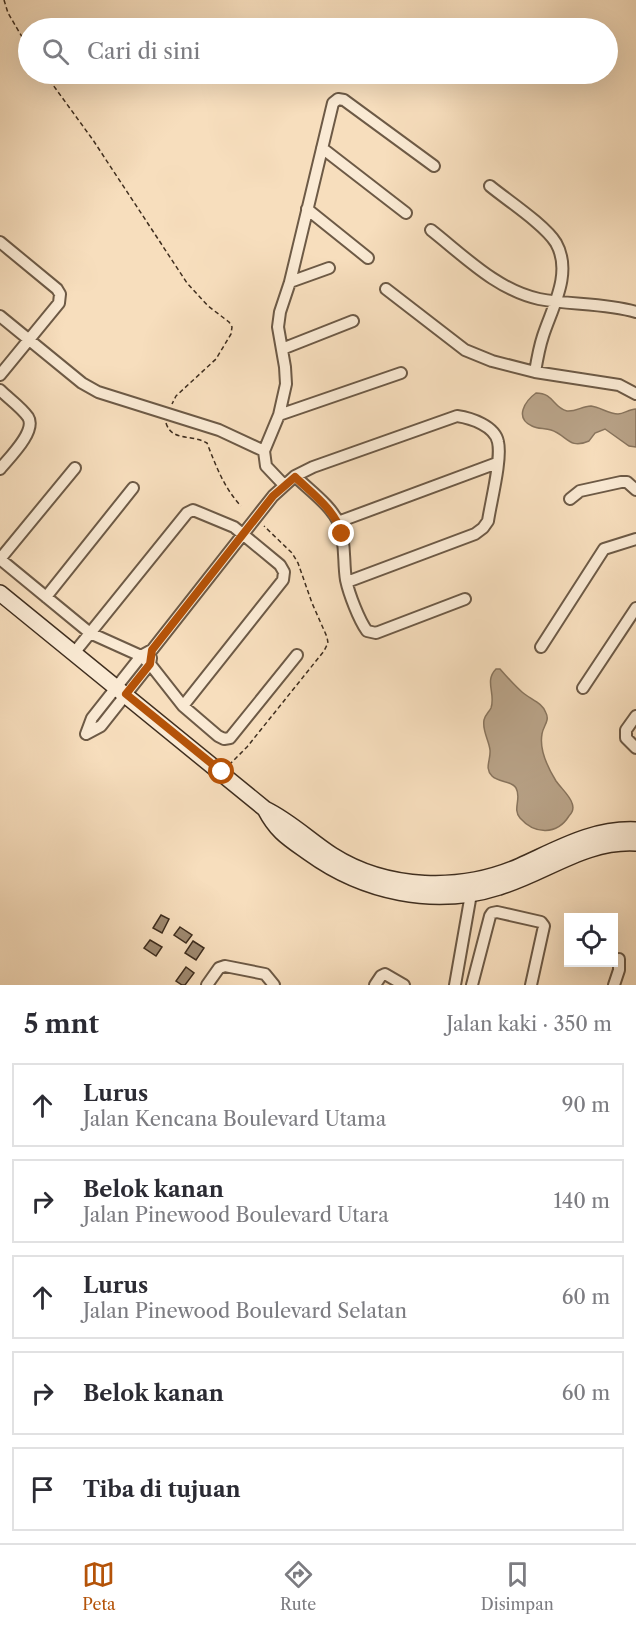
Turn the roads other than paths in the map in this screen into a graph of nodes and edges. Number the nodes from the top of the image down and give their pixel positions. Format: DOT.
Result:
graph roads {
  1 [pos="322,148"];
  2 [pos="434,166"];
  3 [pos="490,186"];
  4 [pos="307,209"];
  5 [pos="406,213"];
  6 [pos="431,230"];
  7 [pos="0,242"];
  8 [pos="368,258"];
  9 [pos="329,268"];
  10 [pos="290,282"];
  11 [pos="386,289"];
  12 [pos="556,302"];
  13 [pos="636,312"];
  14 [pos="0,316"];
  15 [pos="353,321"];
  16 [pos="29,340"];
  17 [pos="282,349"];
  18 [pos="535,372"];
  19 [pos="401,373"];
  20 [pos="0,375"];
  21 [pos="0,390"];
  22 [pos="636,393"];
  23 [pos="279,415"];
  24 [pos="264,451"];
  25 [pos="497,463"];
  26 [pos="75,468"];
  27 [pos="0,469"];
  28 [pos="295,477"];
  29 [pos="284,485"];
  30 [pos="133,488"];
  31 [pos="636,490"];
  32 [pos="570,499"];
  33 [pos="338,522"];
  34 [pos="243,534"];
  35 [pos="636,539"];
  36 [pos="0,559"];
  37 [pos="347,582"];
  38 [pos="0,593"];
  39 [pos="46,597"];
  40 [pos="465,599"];
  41 [pos="636,608"];
  42 [pos="90,633"];
  43 [pos="541,646"];
  44 [pos="152,650"];
  45 [pos="74,653"];
  46 [pos="297,655"];
  47 [pos="141,656"];
  48 [pos="150,664"];
  49 [pos="584,688"];
  50 [pos="121,691"];
  51 [pos="183,706"];
  52 [pos="636,716"];
  53 [pos="636,748"];
  54 [pos="636,830"];
  55 [pos="636,843"];
  56 [pos="470,888"];
  57 [pos="619,959"];
  58 [pos="207,985"];
  59 [pos="274,985"];
  60 [pos="375,985"];
  61 [pos="404,985"];
  62 [pos="455,985"];
  63 [pos="472,985"];
  64 [pos="531,985"];
  65 [pos="614,985"];
  1 -- 2 [label="street"];
  1 -- 4 [label="street"];
  1 -- 5 [label="street"];
  3 -- 12 [label="street"];
  4 -- 8 [label="street"];
  4 -- 10 [label="street"];
  6 -- 12 [label="street"];
  7 -- 16 [label="street"];
  9 -- 10 [label="street"];
  10 -- 17 [label="street"];
  11 -- 18 [label="street"];
  12 -- 13 [label="street"];
  12 -- 18 [label="street"];
  14 -- 16 [label="street"];
  15 -- 17 [label="street"];
  16 -- 20 [label="street"];
  16 -- 24 [label="street"];
  17 -- 23 [label="street"];
  18 -- 22 [label="street"];
  19 -- 23 [label="street"];
  21 -- 27 [label="street"];
  23 -- 24 [label="street"];
  24 -- 29 [label="street"];
  25 -- 28 [label="street"];
  25 -- 33 [label="street"];
  25 -- 37 [label="street"];
  26 -- 36 [label="street"];
  28 -- 29 [label="street"];
  28 -- 33 [label="street"];
  29 -- 34 [label="street"];
  30 -- 39 [label="street"];
  31 -- 32 [label="street"];
  33 -- 37 [label="street"];
  34 -- 42 [label="street"];
  34 -- 44 [label="street"];
  34 -- 51 [label="street"];
  35 -- 43 [label="street"];
  36 -- 39 [label="street"];
  37 -- 40 [label="street"];
  38 -- 45 [label="street"];
  39 -- 42 [label="street"];
  41 -- 49 [label="street"];
  42 -- 45 [label="street"];
  42 -- 47 [label="street"];
  44 -- 47 [label="street"];
  44 -- 48 [label="street"];
  45 -- 50 [label="street"];
  46 -- 51 [label="street"];
  47 -- 48 [label="street"];
  47 -- 50 [label="street"];
  48 -- 50 [label="street"];
  48 -- 51 [label="street"];
  50 -- 56 [label="street"];
  52 -- 53 [label="street"];
  54 -- 56 [label="street"];
  55 -- 56 [label="street"];
  56 -- 62 [label="street"];
  57 -- 65 [label="street"];
  58 -- 59 [label="street"];
  60 -- 61 [label="street"];
  63 -- 64 [label="street"];
}
